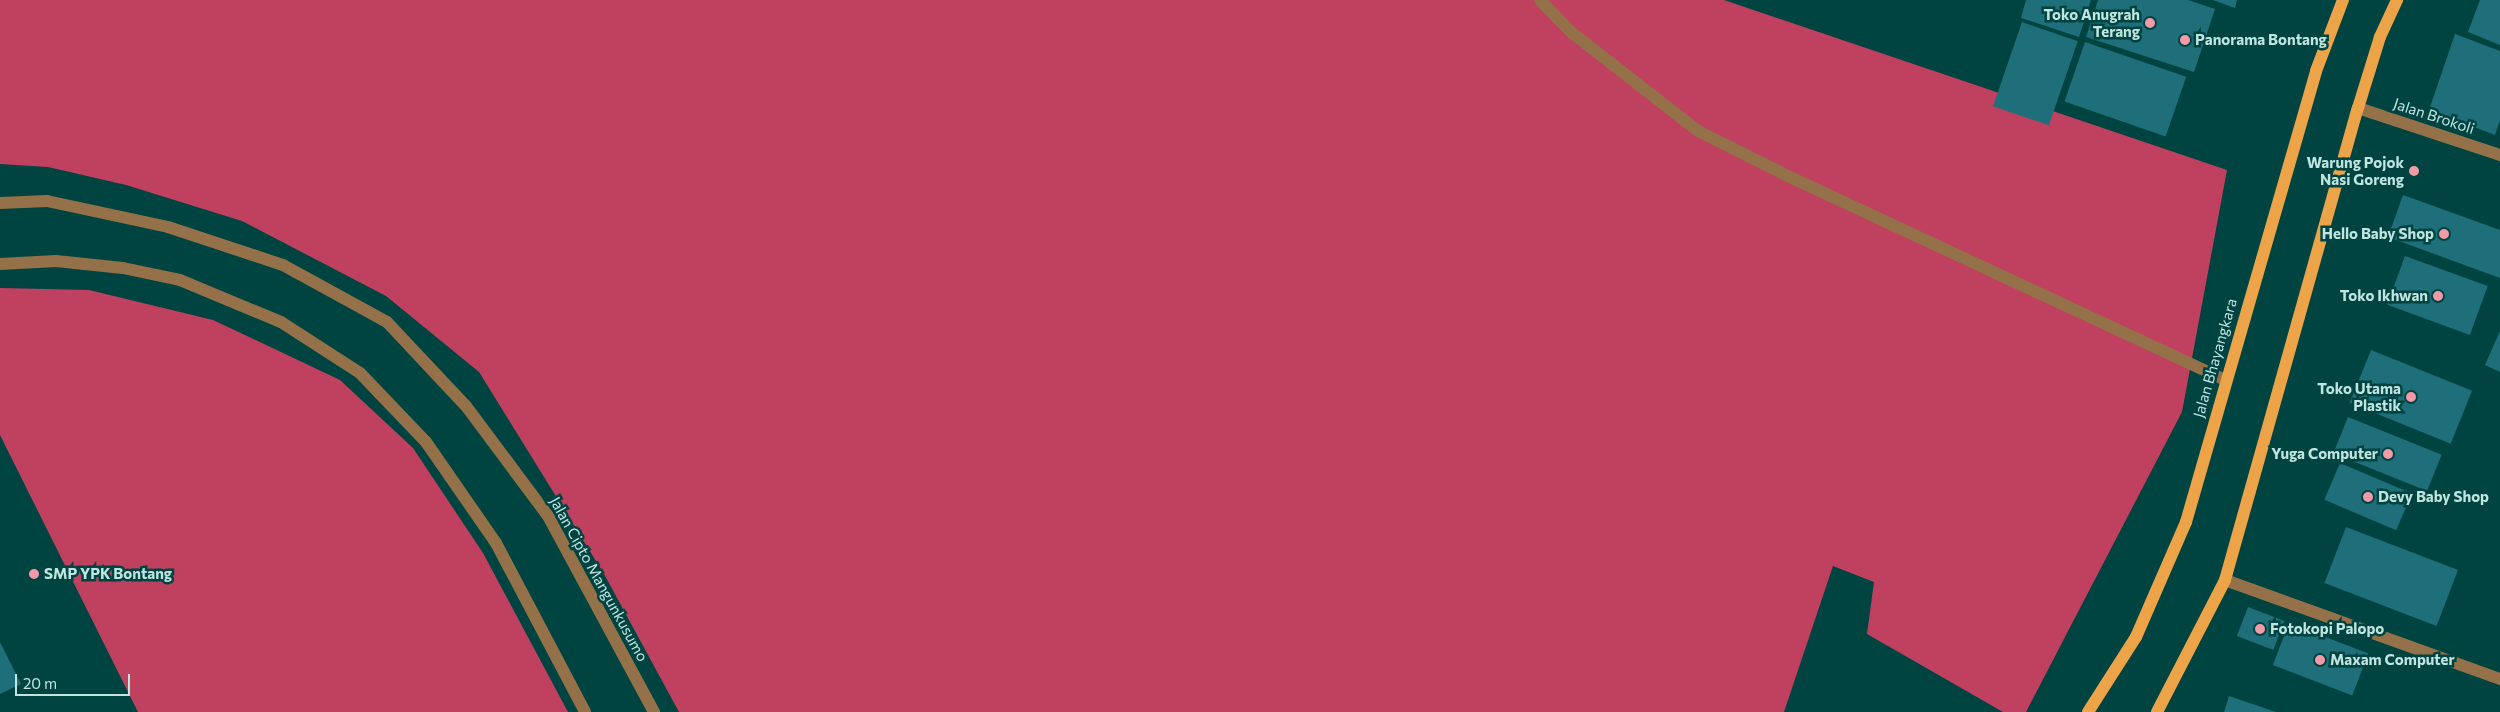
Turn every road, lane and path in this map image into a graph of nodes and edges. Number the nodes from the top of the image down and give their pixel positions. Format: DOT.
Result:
graph roads {
  1 [pos="1540,0"];
  2 [pos="2343,0"];
  3 [pos="2397,0"];
  4 [pos="2358,108"];
  5 [pos="2500,155"];
  6 [pos="0,203"];
  7 [pos="0,264"];
  8 [pos="2226,380"];
  9 [pos="2225,580"];
  10 [pos="2500,679"];
  11 [pos="585,712"];
  12 [pos="654,712"];
  13 [pos="2088,712"];
  14 [pos="2157,712"];
  1 -- 8 [label="street"];
  2 -- 8 [label="main road, Jalan Bhayangkara"];
  3 -- 4 [label="main road"];
  4 -- 5 [label="street, Jalan Brokoli"];
  4 -- 9 [label="main road"];
  6 -- 12 [label="street, Jalan Cipto Mangunkusumo"];
  7 -- 11 [label="street"];
  8 -- 13 [label="main road, Jalan Bhayangkara"];
  9 -- 10 [label="street"];
  9 -- 14 [label="main road"];
}
